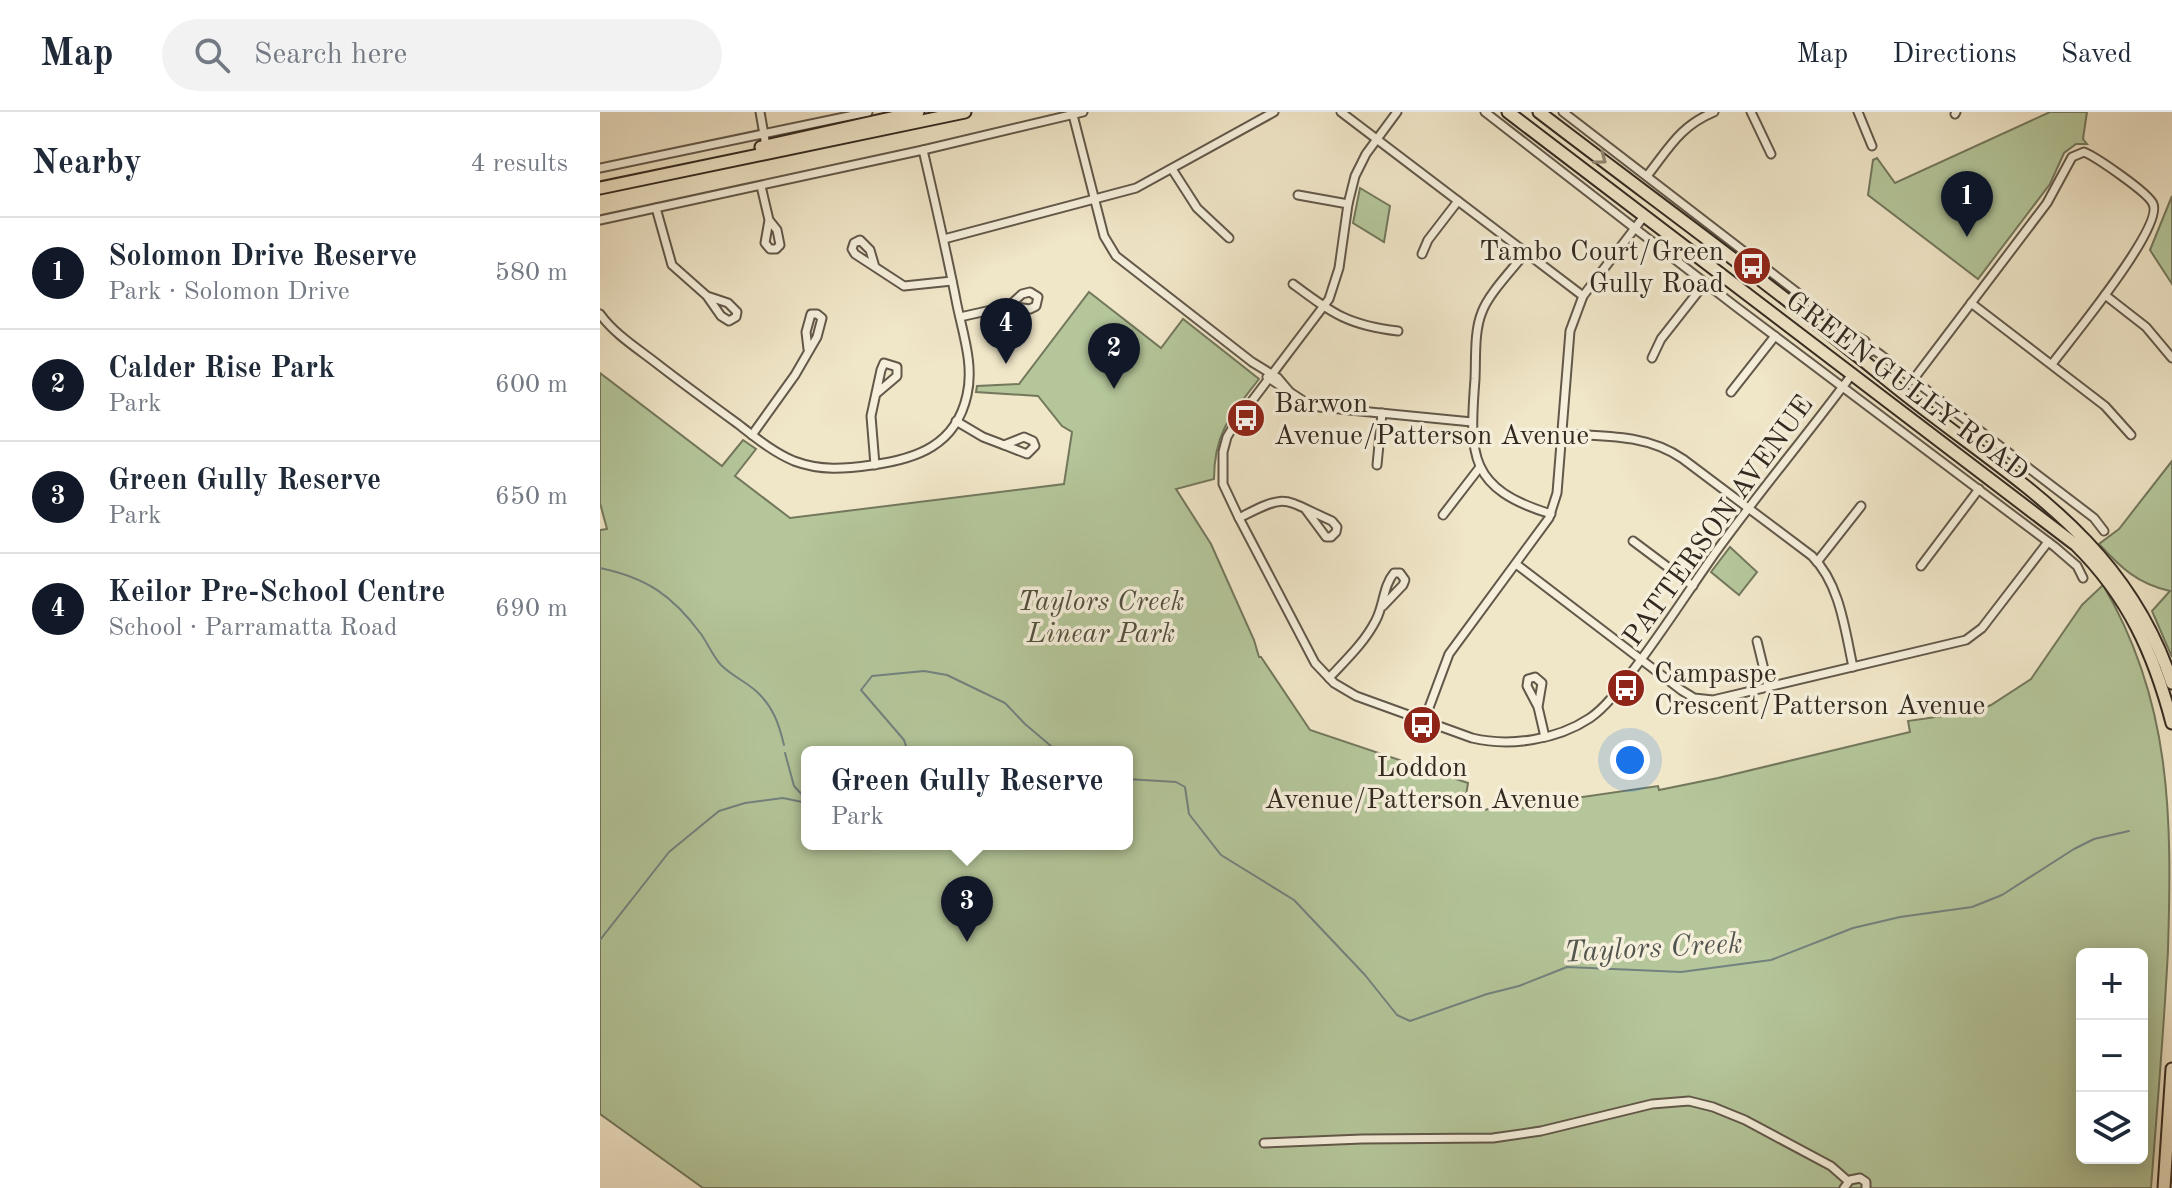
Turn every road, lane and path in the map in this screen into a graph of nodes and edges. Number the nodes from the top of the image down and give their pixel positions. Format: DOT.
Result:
graph roads {
  1 [pos="760,112"];
  2 [pos="868,112"];
  3 [pos="918,112"];
  4 [pos="965,112"];
  5 [pos="1083,112"];
  6 [pos="1274,112"];
  7 [pos="1341,112"];
  8 [pos="1397,112"];
  9 [pos="1485,112"];
  10 [pos="1508,112"];
  11 [pos="1539,112"];
  12 [pos="1563,112"];
  13 [pos="1714,112"];
  14 [pos="1751,112"];
  15 [pos="1858,112"];
  16 [pos="1073,115"];
  17 [pos="1377,139"];
  18 [pos="766,144"];
  19 [pos="1872,146"];
  20 [pos="923,150"];
  21 [pos="1771,154"];
  22 [pos="600,168"];
  23 [pos="1172,169"];
  24 [pos="1647,176"];
  25 [pos="600,180"];
  26 [pos="761,186"];
  27 [pos="600,188"];
  28 [pos="1665,190"];
  29 [pos="1298,195"];
  30 [pos="1095,199"];
  31 [pos="1458,201"];
  32 [pos="1656,202"];
  33 [pos="1348,204"];
  34 [pos="656,208"];
  35 [pos="1645,215"];
  36 [pos="600,220"];
  37 [pos="769,220"];
  38 [pos="1635,228"];
  39 [pos="1229,238"];
  40 [pos="944,239"];
  41 [pos="1525,253"];
  42 [pos="1422,254"];
  43 [pos="875,267"];
  44 [pos="952,281"];
  45 [pos="1705,283"];
  46 [pos="1293,284"];
  47 [pos="2105,295"];
  48 [pos="707,296"];
  49 [pos="1583,296"];
  50 [pos="1971,303"];
  51 [pos="1009,306"];
  52 [pos="1323,308"];
  53 [pos="600,314"];
  54 [pos="960,317"];
  55 [pos="1398,331"];
  56 [pos="1775,336"];
  57 [pos="808,349"];
  58 [pos="1867,355"];
  59 [pos="1652,358"];
  60 [pos="2172,358"];
  61 [pos="2052,364"];
  62 [pos="1853,373"];
  63 [pos="1270,376"];
  64 [pos="1913,380"];
  65 [pos="1843,385"];
  66 [pos="1731,392"];
  67 [pos="877,393"];
  68 [pos="1382,413"];
  69 [pos="956,421"];
  70 [pos="1472,422"];
  71 [pos="1562,434"];
  72 [pos="752,435"];
  73 [pos="2131,435"];
  74 [pos="1004,445"];
  75 [pos="875,465"];
  76 [pos="1377,465"];
  77 [pos="1480,467"];
  78 [pos="1979,489"];
  79 [pos="1861,506"];
  80 [pos="1749,509"];
  81 [pos="1306,510"];
  82 [pos="1551,514"];
  83 [pos="1443,515"];
  84 [pos="1239,518"];
  85 [pos="2104,531"];
  86 [pos="1633,541"];
  87 [pos="2048,542"];
  88 [pos="1817,562"];
  89 [pos="1516,564"];
  90 [pos="1921,566"];
  91 [pos="2083,578"];
  92 [pos="1693,586"];
  93 [pos="1383,606"];
  94 [pos="1757,641"];
  95 [pos="1641,660"];
  96 [pos="1853,667"];
  97 [pos="1329,678"];
  98 [pos="2172,683"];
  99 [pos="1768,686"];
  100 [pos="1538,707"];
  101 [pos="1424,721"];
  102 [pos="2172,723"];
  103 [pos="1545,737"];
  104 [pos="2172,1069"];
  105 [pos="1264,1143"];
  106 [pos="1846,1185"];
  107 [pos="1866,1188"];
  108 [pos="1875,1188"];
  109 [pos="2164,1188"];
  1 -- 18 [label="street"];
  2 -- 18 [label="street"];
  3 -- 18 [label="main road"];
  4 -- 18 [label="main road"];
  5 -- 16 [label="street"];
  6 -- 23 [label="street"];
  7 -- 17 [label="street"];
  8 -- 17 [label="street, PATTERSON AVENUE"];
  9 -- 38 [label="street"];
  10 -- 35 [label="main road, GREEN GULLY ROAD"];
  11 -- 32 [label="main road, GREEN GULLY ROAD, one-way"];
  12 -- 24 [label="street"];
  13 -- 24 [label="street"];
  14 -- 21 [label="street"];
  15 -- 19 [label="street"];
  16 -- 20 [label="street"];
  16 -- 30 [label="street"];
  17 -- 31 [label="street"];
  17 -- 33 [label="street, PATTERSON AVENUE"];
  18 -- 22 [label="street"];
  18 -- 25 [label="main road"];
  18 -- 27 [label="main road"];
  20 -- 26 [label="street"];
  20 -- 40 [label="street"];
  23 -- 30 [label="street"];
  23 -- 39 [label="street"];
  24 -- 28 [label="street"];
  26 -- 34 [label="street"];
  26 -- 37 [label="street"];
  28 -- 32 [label="street"];
  28 -- 58 [label="street"];
  29 -- 33 [label="street"];
  30 -- 40 [label="street"];
  30 -- 63 [label="street"];
  31 -- 41 [label="street"];
  31 -- 42 [label="street"];
  32 -- 35 [label="main road"];
  32 -- 58 [label="main road, GREEN GULLY ROAD"];
  33 -- 52 [label="street, PATTERSON AVENUE"];
  34 -- 36 [label="street"];
  34 -- 48 [label="street"];
  35 -- 38 [label="street"];
  35 -- 62 [label="main road, GREEN GULLY ROAD"];
  38 -- 45 [label="street"];
  38 -- 49 [label="street"];
  40 -- 44 [label="street"];
  41 -- 49 [label="street"];
  41 -- 70 [label="street"];
  43 -- 44 [label="street"];
  44 -- 54 [label="street"];
  45 -- 56 [label="street"];
  45 -- 59 [label="street"];
  46 -- 52 [label="street"];
  47 -- 50 [label="street"];
  47 -- 60 [label="street"];
  47 -- 61 [label="street"];
  49 -- 71 [label="street"];
  50 -- 61 [label="street"];
  50 -- 64 [label="street"];
  51 -- 54 [label="street"];
  52 -- 55 [label="street"];
  52 -- 63 [label="street, PATTERSON AVENUE"];
  53 -- 72 [label="street"];
  54 -- 69 [label="street"];
  56 -- 65 [label="street"];
  56 -- 66 [label="street"];
  57 -- 72 [label="street"];
  58 -- 62 [label="main road"];
  58 -- 64 [label="street"];
  58 -- 98 [label="main road, GREEN GULLY ROAD"];
  61 -- 73 [label="street"];
  62 -- 65 [label="street, PATTERSON AVENUE"];
  62 -- 102 [label="main road, GREEN GULLY ROAD"];
  63 -- 68 [label="street"];
  63 -- 84 [label="street, PATTERSON AVENUE"];
  64 -- 85 [label="street"];
  65 -- 78 [label="street"];
  65 -- 80 [label="street, PATTERSON AVENUE"];
  67 -- 75 [label="street"];
  68 -- 70 [label="street"];
  68 -- 76 [label="street"];
  69 -- 74 [label="street"];
  69 -- 75 [label="street"];
  70 -- 77 [label="street"];
  71 -- 80 [label="street"];
  71 -- 82 [label="street"];
  72 -- 75 [label="street"];
  77 -- 82 [label="street"];
  77 -- 83 [label="street"];
  78 -- 87 [label="street"];
  78 -- 90 [label="street"];
  79 -- 88 [label="street"];
  80 -- 88 [label="street"];
  80 -- 92 [label="street, PATTERSON AVENUE"];
  81 -- 84 [label="street"];
  82 -- 89 [label="street"];
  84 -- 97 [label="street, PATTERSON AVENUE"];
  86 -- 92 [label="street"];
  87 -- 91 [label="street"];
  87 -- 96 [label="street"];
  88 -- 96 [label="street"];
  89 -- 95 [label="street"];
  89 -- 101 [label="street"];
  92 -- 95 [label="street, PATTERSON AVENUE"];
  93 -- 97 [label="street"];
  94 -- 99 [label="street"];
  95 -- 99 [label="street"];
  95 -- 103 [label="street, PATTERSON AVENUE"];
  96 -- 99 [label="street"];
  97 -- 101 [label="street, PATTERSON AVENUE"];
  100 -- 103 [label="street"];
  101 -- 103 [label="street, PATTERSON AVENUE"];
  104 -- 109 [label="main road"];
  105 -- 106 [label="street"];
  106 -- 107 [label="street"];
  107 -- 108 [label="street"];
}
